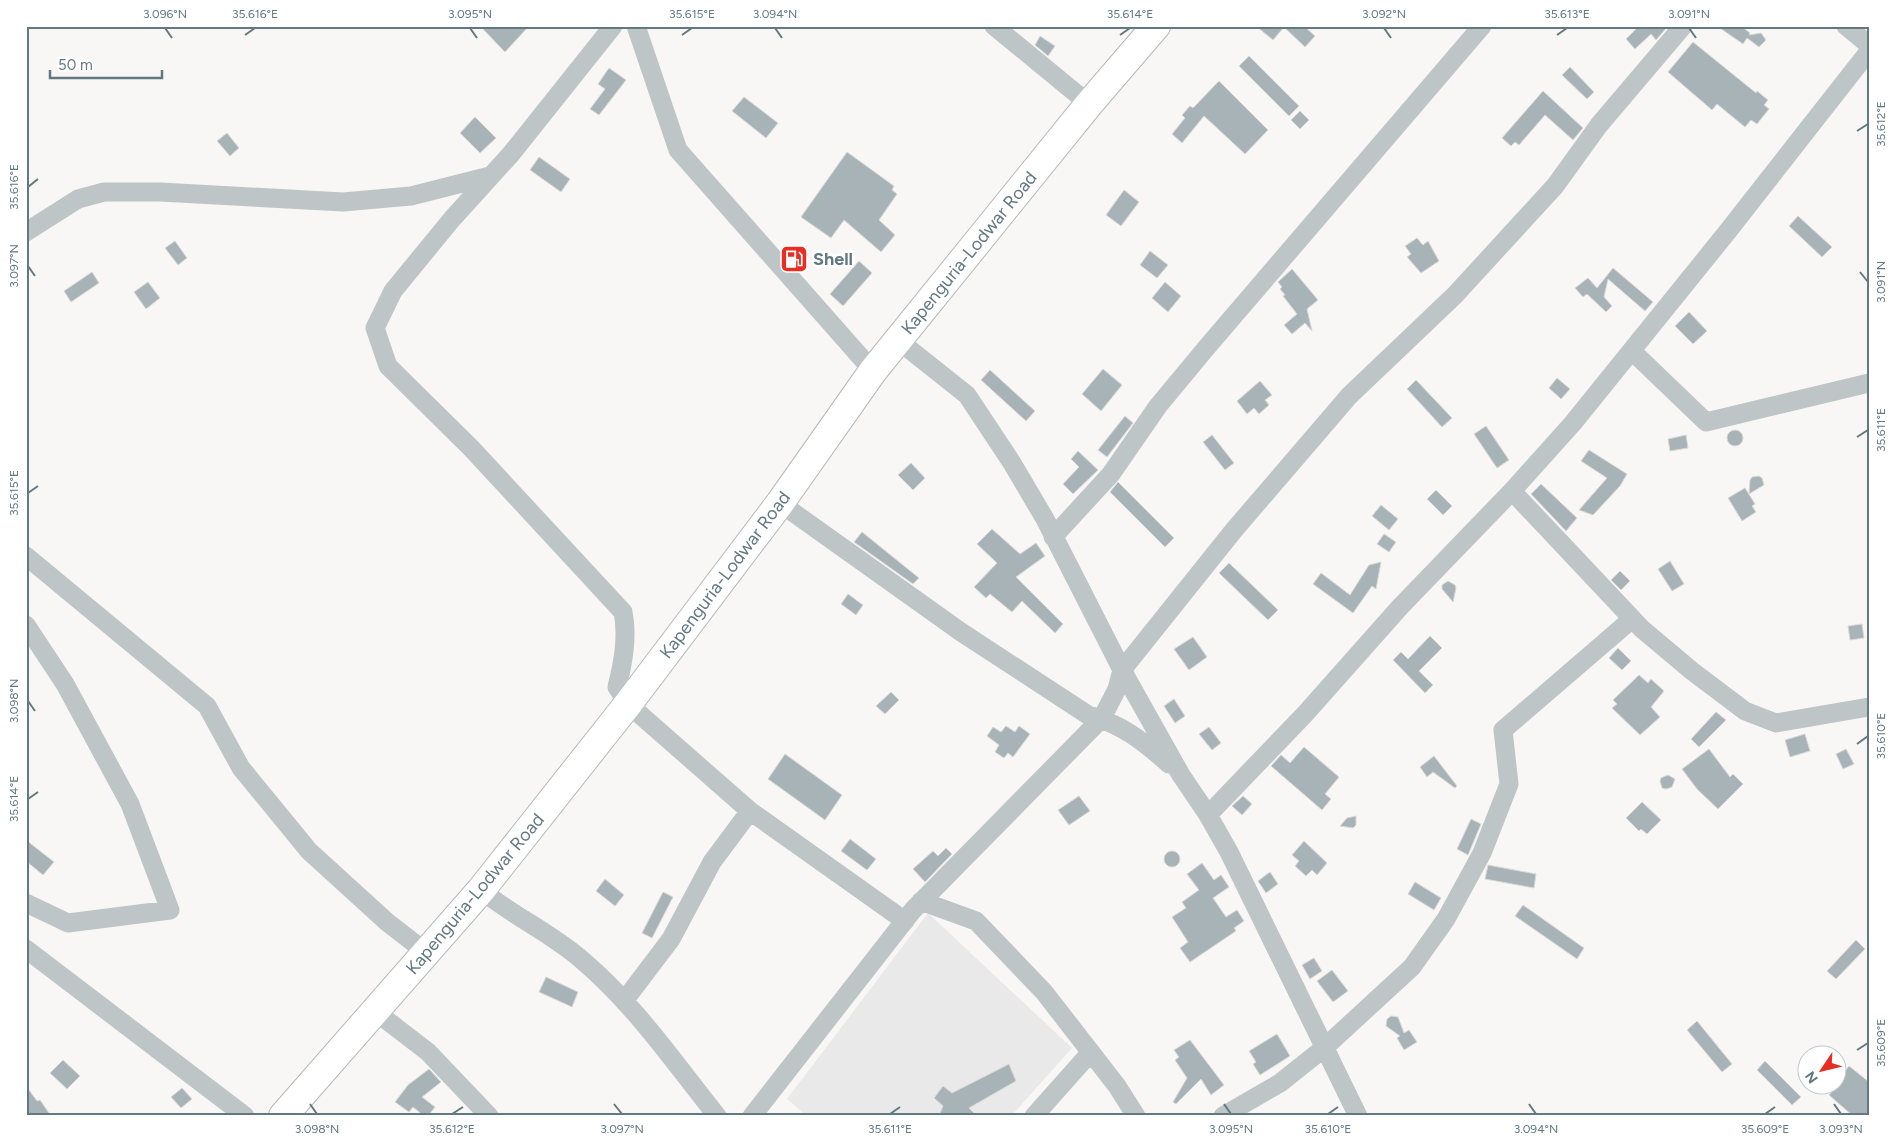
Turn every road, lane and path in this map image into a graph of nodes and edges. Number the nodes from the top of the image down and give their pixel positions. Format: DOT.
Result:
graph roads {
  1 [pos="613,26"];
  2 [pos="636,26"];
  3 [pos="994,26"];
  4 [pos="1156,26"];
  5 [pos="1482,26"];
  6 [pos="1683,26"];
  7 [pos="1846,26"];
  8 [pos="1869,46"];
  9 [pos="1869,51"];
  10 [pos="1089,104"];
  11 [pos="490,176"];
  12 [pos="26,232"];
  13 [pos="899,341"];
  14 [pos="1632,351"];
  15 [pos="873,371"];
  16 [pos="1869,382"];
  17 [pos="1512,491"];
  18 [pos="780,503"];
  19 [pos="1053,537"];
  20 [pos="26,556"];
  21 [pos="1632,619"];
  22 [pos="26,624"];
  23 [pos="1122,670"];
  24 [pos="628,704"];
  25 [pos="1869,707"];
  26 [pos="1102,718"];
  27 [pos="1182,775"];
  28 [pos="750,811"];
  29 [pos="1208,815"];
  30 [pos="481,890"];
  31 [pos="921,901"];
  32 [pos="26,903"];
  33 [pos="905,921"];
  34 [pos="26,949"];
  35 [pos="426,952"];
  36 [pos="624,1001"];
  37 [pos="376,1012"];
  38 [pos="1324,1048"];
  39 [pos="1091,1052"];
  40 [pos="245,1116"];
  41 [pos="283,1116"];
  42 [pos="490,1116"];
  43 [pos="716,1116"];
  44 [pos="752,1116"];
  45 [pos="1034,1116"];
  46 [pos="1136,1116"];
  47 [pos="1223,1116"];
  48 [pos="1358,1116"];
  1 -- 11 [label="street"];
  2 -- 15 [label="street"];
  3 -- 10 [label="street"];
  4 -- 10 [label="highway, Kapenguria-Lodwar Road"];
  5 -- 19 [label="street"];
  6 -- 23 [label="street"];
  7 -- 8 [label="street"];
  9 -- 14 [label="street"];
  10 -- 13 [label="highway, Kapenguria-Lodwar Road"];
  11 -- 12 [label="street"];
  11 -- 24 [label="street"];
  13 -- 15 [label="highway, Kapenguria-Lodwar Road"];
  13 -- 19 [label="street"];
  14 -- 16 [label="street"];
  14 -- 17 [label="street"];
  15 -- 18 [label="highway, Kapenguria-Lodwar Road"];
  17 -- 21 [label="street"];
  17 -- 29 [label="street"];
  18 -- 24 [label="highway, Kapenguria-Lodwar Road"];
  18 -- 26 [label="street"];
  19 -- 23 [label="street"];
  20 -- 35 [label="street"];
  21 -- 25 [label="street"];
  21 -- 38 [label="street"];
  22 -- 32 [label="street"];
  23 -- 26 [label="street"];
  23 -- 27 [label="street"];
  24 -- 28 [label="street"];
  24 -- 30 [label="highway, Kapenguria-Lodwar Road"];
  26 -- 27 [label="street"];
  26 -- 31 [label="street"];
  27 -- 29 [label="street"];
  28 -- 33 [label="street"];
  28 -- 36 [label="street"];
  29 -- 38 [label="street"];
  30 -- 35 [label="highway, Kapenguria-Lodwar Road"];
  30 -- 36 [label="street"];
  31 -- 33 [label="street"];
  31 -- 39 [label="street"];
  33 -- 44 [label="street"];
  34 -- 40 [label="street"];
  35 -- 37 [label="highway, Kapenguria-Lodwar Road"];
  36 -- 43 [label="street"];
  37 -- 41 [label="highway, Kapenguria-Lodwar Road"];
  37 -- 42 [label="street"];
  38 -- 47 [label="street"];
  38 -- 48 [label="street"];
  39 -- 45 [label="street"];
  39 -- 46 [label="street"];
}
